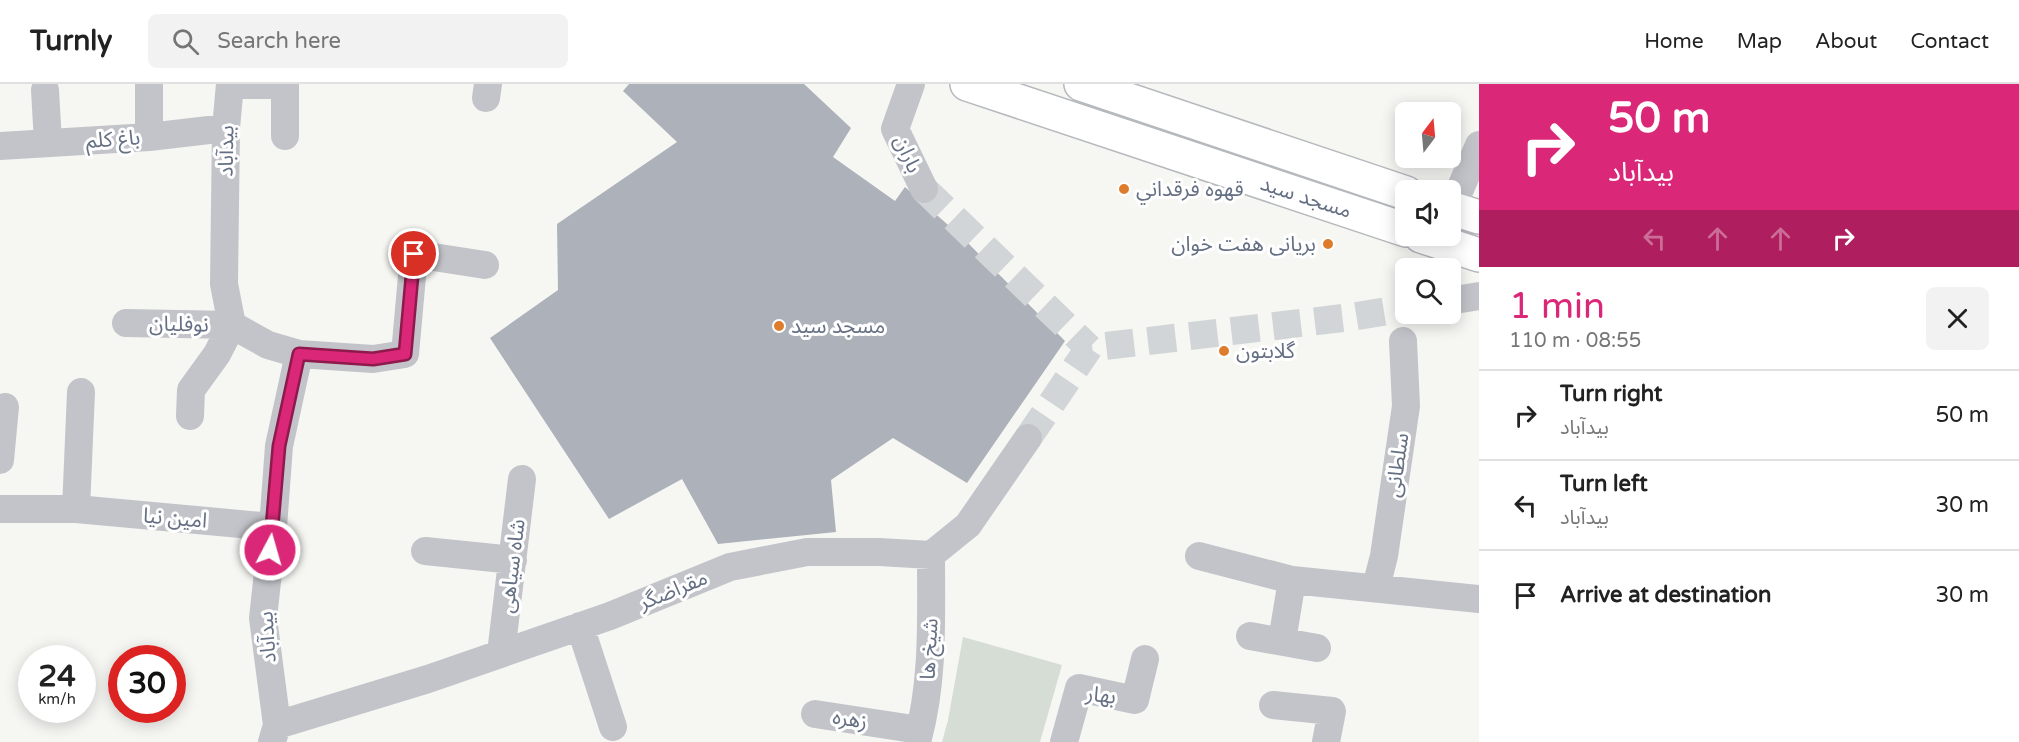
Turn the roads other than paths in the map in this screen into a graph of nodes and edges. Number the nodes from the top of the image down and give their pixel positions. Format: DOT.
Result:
graph roads {
  1 [pos="149,84"];
  2 [pos="230,84"];
  3 [pos="911,84"];
  4 [pos="967,84"];
  5 [pos="1104,87"];
  6 [pos="45,90"];
  7 [pos="1172,114"];
  8 [pos="225,128"];
  9 [pos="285,136"];
  10 [pos="149,137"];
  11 [pos="48,143"];
  12 [pos="0,146"];
  13 [pos="1479,146"];
  14 [pos="1162,149"];
  15 [pos="924,189"];
  16 [pos="1395,189"];
  17 [pos="1461,211"];
  18 [pos="1395,226"];
  19 [pos="1452,246"];
  20 [pos="1479,255"];
  21 [pos="484,265"];
  22 [pos="126,323"];
  23 [pos="232,325"];
  24 [pos="1403,341"];
  25 [pos="299,354"];
  26 [pos="81,392"];
  27 [pos="5,407"];
  28 [pos="190,416"];
  29 [pos="1028,438"];
  30 [pos="0,460"];
  31 [pos="522,479"];
  32 [pos="0,509"];
  33 [pos="76,509"];
  34 [pos="273,527"];
  35 [pos="425,551"];
  36 [pos="931,555"];
  37 [pos="1199,555"];
  38 [pos="513,560"];
  39 [pos="1292,580"];
  40 [pos="1376,587"];
  41 [pos="1479,599"];
  42 [pos="580,626"];
  43 [pos="1250,636"];
  44 [pos="1282,641"];
  45 [pos="1317,648"];
  46 [pos="501,653"];
  47 [pos="1145,659"];
  48 [pos="1273,705"];
  49 [pos="815,714"];
  50 [pos="614,727"];
  51 [pos="275,733"];
  52 [pos="918,736"];
  53 [pos="1064,742"];
  54 [pos="1326,742"];
  1 -- 10 [label="street"];
  2 -- 8 [label="street, بیدآباد"];
  2 -- 9 [label="street"];
  3 -- 15 [label="street, باران"];
  4 -- 14 [label="main road, مسجد سید"];
  5 -- 7 [label="main road, مسجد سید"];
  6 -- 11 [label="street"];
  7 -- 14 [label="main road"];
  7 -- 16 [label="main road, مسجد سید"];
  8 -- 10 [label="street, باغ کلم"];
  8 -- 23 [label="street, بیدآباد"];
  10 -- 11 [label="street, باغ کلم"];
  11 -- 12 [label="street, باغ کلم"];
  13 -- 17 [label="street"];
  14 -- 18 [label="main road, مسجد سید"];
  19 -- 20 [label="main road"];
  21 -- 25 [label="street"];
  22 -- 23 [label="street, نوفلیان"];
  23 -- 25 [label="street"];
  23 -- 28 [label="street"];
  24 -- 40 [label="street, سلطانی"];
  25 -- 34 [label="street, بیدآباد"];
  26 -- 33 [label="street"];
  27 -- 30 [label="street"];
  29 -- 36 [label="street"];
  31 -- 38 [label="street, شاه سیاهی"];
  32 -- 33 [label="street, امین نیا"];
  33 -- 34 [label="street, امین نیا"];
  34 -- 51 [label="street, بیدآباد"];
  35 -- 38 [label="street"];
  36 -- 42 [label="street, مقراضگر"];
  36 -- 52 [label="street, شیخ ها"];
  37 -- 39 [label="street"];
  38 -- 46 [label="street, شاه سیاهی"];
  39 -- 40 [label="street"];
  39 -- 44 [label="street"];
  40 -- 41 [label="street"];
  42 -- 46 [label="street, مقراضگر"];
  42 -- 50 [label="street"];
  43 -- 44 [label="street"];
  44 -- 45 [label="street"];
  46 -- 51 [label="street, مقراضگر"];
  47 -- 53 [label="street, بهار"];
  48 -- 54 [label="street"];
  49 -- 52 [label="street, زهره"];
}
